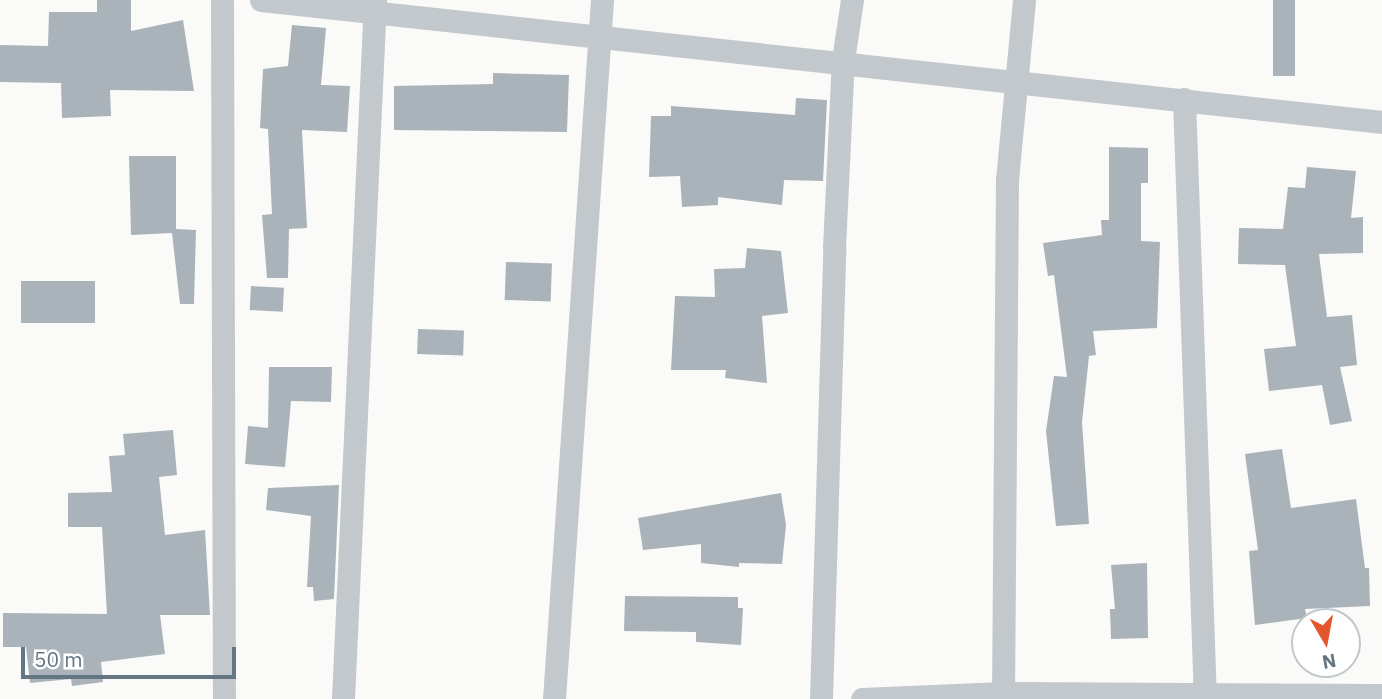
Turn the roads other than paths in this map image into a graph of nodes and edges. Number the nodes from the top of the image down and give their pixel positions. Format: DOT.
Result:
graph roads {
  1 [pos="222,0"];
  2 [pos="261,0"];
  3 [pos="602,0"];
  4 [pos="852,0"];
  5 [pos="1024,0"];
  6 [pos="374,7"];
  7 [pos="599,34"];
  8 [pos="843,60"];
  9 [pos="1013,79"];
  10 [pos="1184,99"];
  11 [pos="1382,122"];
  12 [pos="1382,695"];
  13 [pos="1003,696"];
  14 [pos="1205,697"];
  15 [pos="224,699"];
  16 [pos="343,699"];
  17 [pos="554,699"];
  18 [pos="821,699"];
  19 [pos="862,699"];
  1 -- 15 [label="street"];
  2 -- 6 [label="street"];
  3 -- 7 [label="street"];
  4 -- 8 [label="street"];
  5 -- 9 [label="street"];
  6 -- 7 [label="street"];
  6 -- 16 [label="street"];
  7 -- 8 [label="street"];
  7 -- 17 [label="street"];
  8 -- 9 [label="street"];
  8 -- 18 [label="street"];
  9 -- 10 [label="street"];
  9 -- 13 [label="street"];
  10 -- 11 [label="street"];
  10 -- 14 [label="street"];
  12 -- 14 [label="street"];
  13 -- 14 [label="street"];
  13 -- 19 [label="street"];
}
